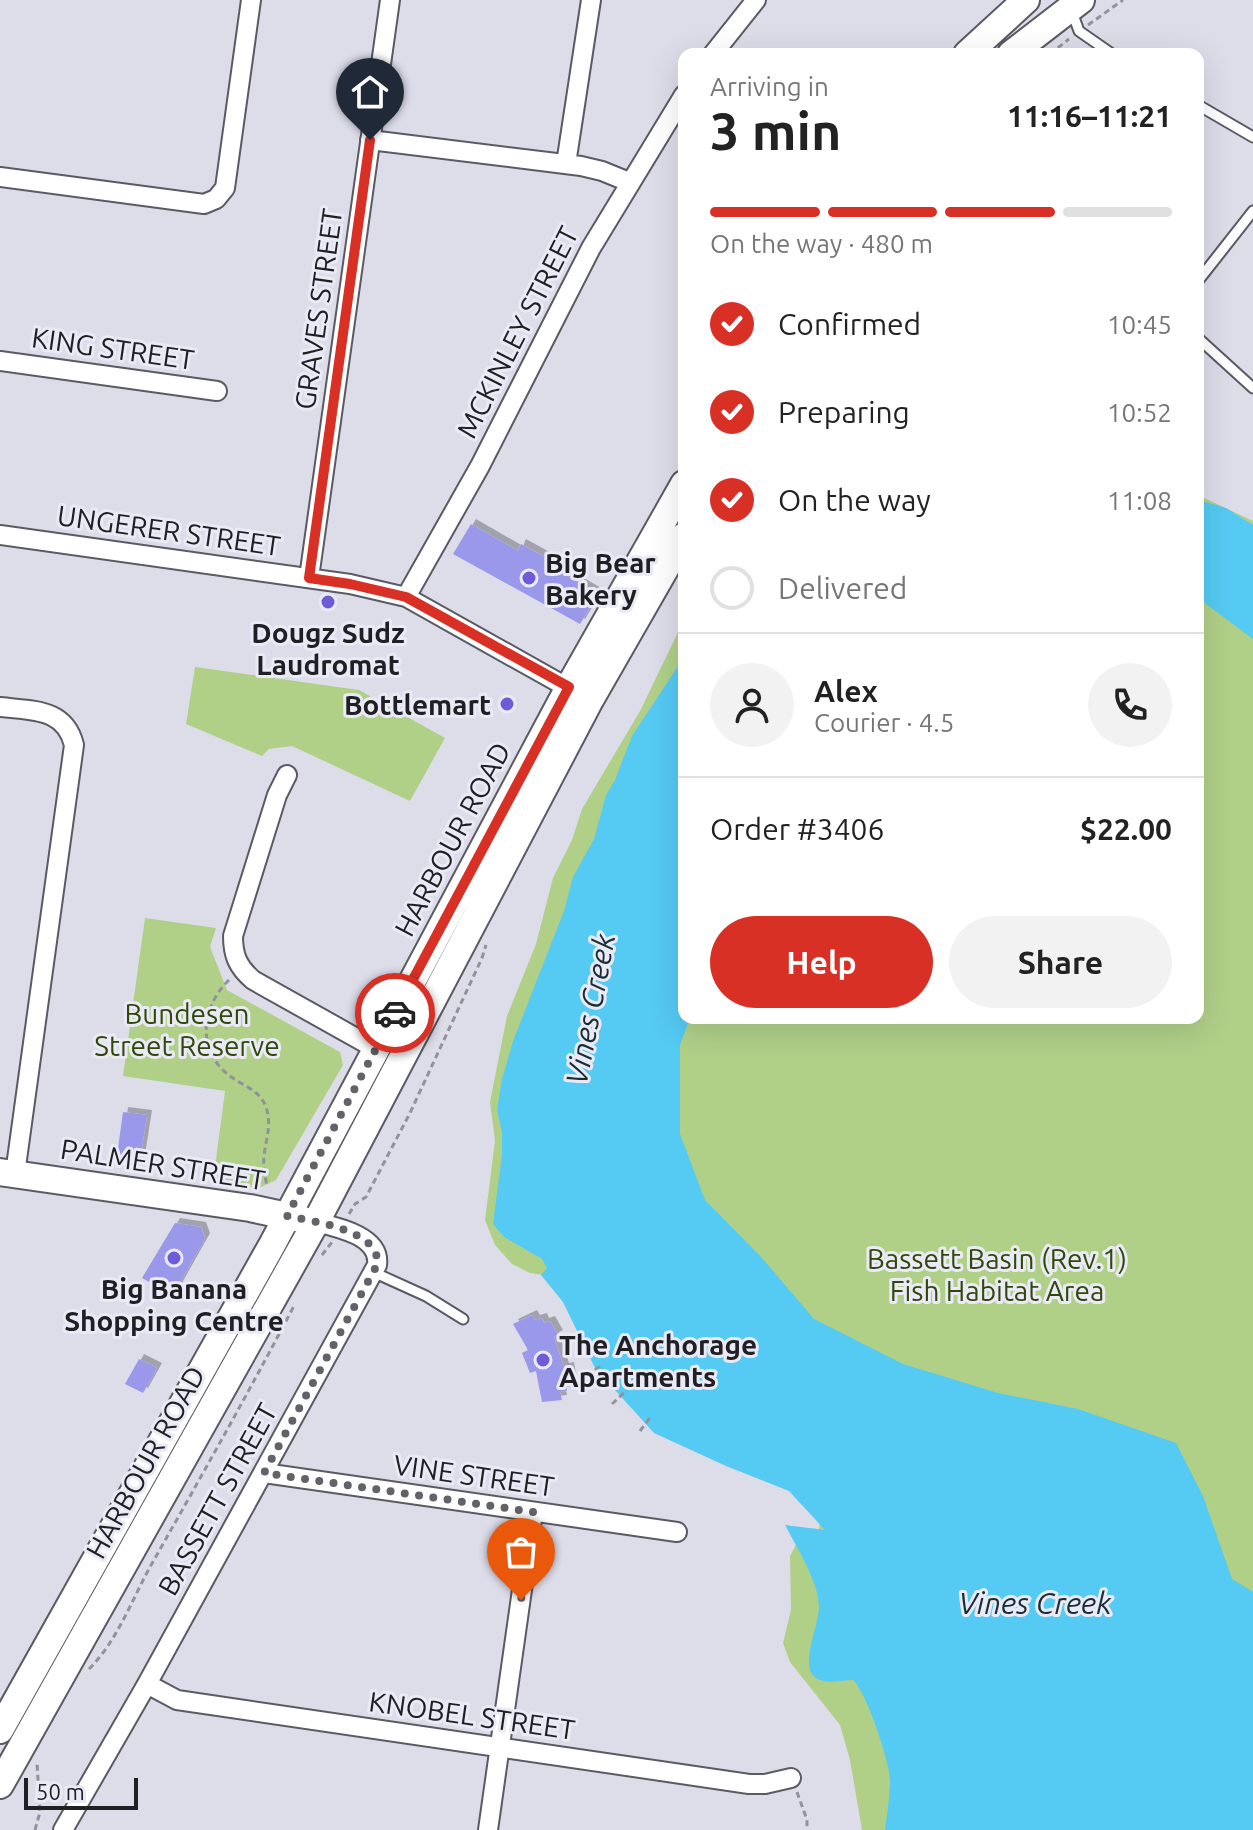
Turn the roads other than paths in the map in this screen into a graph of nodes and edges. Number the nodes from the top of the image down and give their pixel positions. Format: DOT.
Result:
graph roads {
  1 [pos="251,0"];
  2 [pos="390,0"];
  3 [pos="591,0"];
  4 [pos="756,0"];
  5 [pos="1026,0"];
  6 [pos="1072,2"];
  7 [pos="718,48"];
  8 [pos="974,48"];
  9 [pos="1018,48"];
  10 [pos="1095,48"];
  11 [pos="678,104"];
  12 [pos="1204,108"];
  13 [pos="1253,137"];
  14 [pos="370,140"];
  15 [pos="566,164"];
  16 [pos="0,177"];
  17 [pos="629,182"];
  18 [pos="1253,211"];
  19 [pos="1204,273"];
  20 [pos="1204,343"];
  21 [pos="0,361"];
  22 [pos="1253,388"];
  23 [pos="217,391"];
  24 [pos="678,496"];
  25 [pos="0,535"];
  26 [pos="678,545"];
  27 [pos="309,578"];
  28 [pos="406,597"];
  29 [pos="579,694"];
  30 [pos="0,707"];
  31 [pos="287,775"];
  32 [pos="376,1049"];
  33 [pos="8,1173"];
  34 [pos="287,1216"];
  35 [pos="325,1231"];
  36 [pos="373,1272"];
  37 [pos="463,1319"];
  38 [pos="264,1473"];
  39 [pos="533,1512"];
  40 [pos="677,1532"];
  41 [pos="147,1684"];
  42 [pos="0,1730"];
  43 [pos="500,1747"];
  44 [pos="791,1778"];
  45 [pos="0,1785"];
  46 [pos="63,1830"];
  47 [pos="488,1830"];
  1 -- 16 [label="street"];
  2 -- 14 [label="street, GRAVES STREET"];
  3 -- 15 [label="street"];
  4 -- 7 [label="street"];
  5 -- 8 [label="main road"];
  6 -- 9 [label="main road"];
  6 -- 10 [label="lane"];
  11 -- 17 [label="street, MCKINLEY STREET"];
  12 -- 13 [label="lane"];
  14 -- 15 [label="street"];
  14 -- 27 [label="street, GRAVES STREET"];
  15 -- 17 [label="street"];
  17 -- 28 [label="street, MCKINLEY STREET"];
  18 -- 19 [label="lane"];
  20 -- 22 [label="lane"];
  21 -- 23 [label="street, KING STREET"];
  24 -- 29 [label="main road, HARBOUR ROAD"];
  25 -- 27 [label="street, UNGERER STREET"];
  26 -- 29 [label="main road, HARBOUR ROAD"];
  27 -- 28 [label="street, UNGERER STREET"];
  28 -- 29 [label="street, UNGERER STREET"];
  29 -- 32 [label="main road, HARBOUR ROAD"];
  29 -- 35 [label="main road, HARBOUR ROAD"];
  30 -- 33 [label="street"];
  31 -- 32 [label="street"];
  32 -- 34 [label="main road, HARBOUR ROAD"];
  33 -- 34 [label="main road, PALMER STREET"];
  34 -- 35 [label="main road, PALMER STREET"];
  34 -- 42 [label="main road, HARBOUR ROAD"];
  35 -- 36 [label="street"];
  35 -- 45 [label="main road, HARBOUR ROAD"];
  36 -- 37 [label="lane"];
  36 -- 38 [label="street, BASSETT STREET"];
  38 -- 39 [label="street, VINE STREET"];
  38 -- 41 [label="street, BASSETT STREET"];
  39 -- 40 [label="street, VINE STREET"];
  39 -- 43 [label="street"];
  41 -- 43 [label="street, KNOBEL STREET"];
  41 -- 46 [label="street, BASSETT STREET"];
  43 -- 44 [label="street, KNOBEL STREET"];
  43 -- 47 [label="street"];
}
